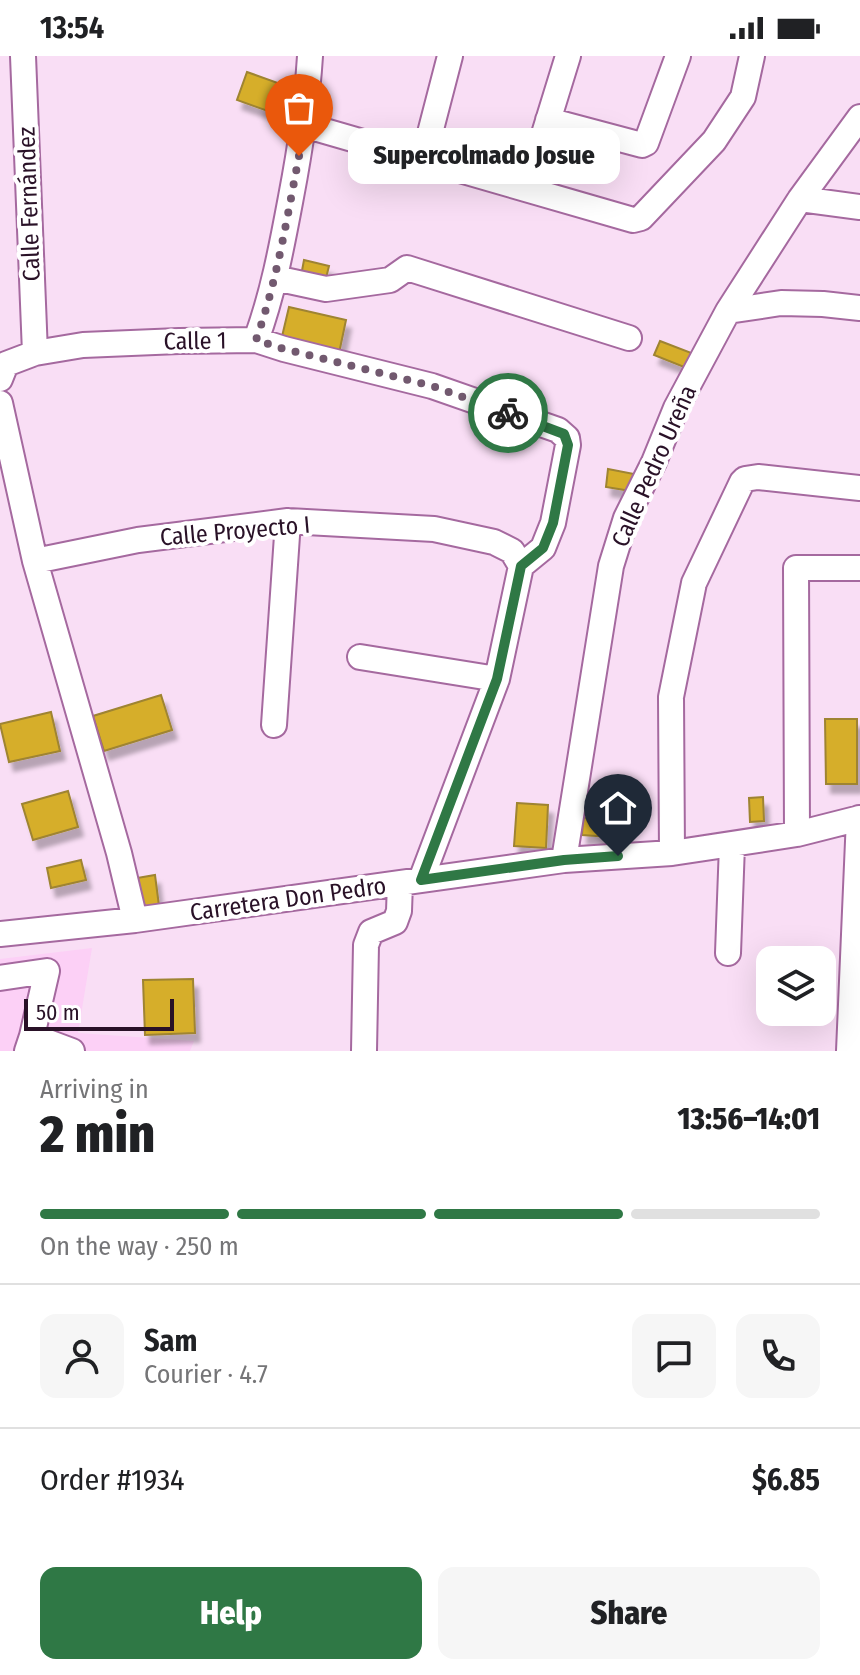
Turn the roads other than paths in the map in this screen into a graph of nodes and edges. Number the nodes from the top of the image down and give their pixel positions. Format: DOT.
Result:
graph roads {
  1 [pos="23,56"];
  2 [pos="310,56"];
  3 [pos="450,56"];
  4 [pos="568,56"];
  5 [pos="678,56"];
  6 [pos="752,56"];
  7 [pos="860,117"];
  8 [pos="548,120"];
  9 [pos="304,125"];
  10 [pos="423,160"];
  11 [pos="527,189"];
  12 [pos="800,199"];
  13 [pos="860,207"];
  14 [pos="275,278"];
  15 [pos="860,308"];
  16 [pos="728,311"];
  17 [pos="629,338"];
  18 [pos="256,340"];
  19 [pos="35,353"];
  20 [pos="0,379"];
  21 [pos="0,403"];
  22 [pos="860,488"];
  23 [pos="288,521"];
  24 [pos="35,561"];
  25 [pos="521,566"];
  26 [pos="860,568"];
  27 [pos="360,657"];
  28 [pos="497,679"];
  29 [pos="274,725"];
  30 [pos="860,818"];
  31 [pos="797,834"];
  32 [pos="732,845"];
  33 [pos="672,853"];
  34 [pos="564,860"];
  35 [pos="410,882"];
  36 [pos="135,920"];
  37 [pos="0,934"];
  38 [pos="728,953"];
  39 [pos="0,978"];
  40 [pos="29,1043"];
  41 [pos="72,1051"];
  42 [pos="364,1051"];
  43 [pos="849,1051"];
  1 -- 19 [label="street, Calle Fernández"];
  2 -- 9 [label="street, Calle 1"];
  3 -- 10 [label="street"];
  4 -- 8 [label="street"];
  5 -- 8 [label="street"];
  6 -- 11 [label="street"];
  7 -- 12 [label="street, Calle Pedro Ureña"];
  8 -- 11 [label="street"];
  9 -- 10 [label="street"];
  9 -- 14 [label="street, Calle 1"];
  10 -- 11 [label="street"];
  12 -- 13 [label="street"];
  12 -- 16 [label="street, Calle Pedro Ureña"];
  14 -- 17 [label="street"];
  14 -- 18 [label="street, Calle 1"];
  15 -- 16 [label="street"];
  16 -- 34 [label="street, Calle Pedro Ureña"];
  18 -- 19 [label="street, Calle 1"];
  18 -- 25 [label="street"];
  19 -- 20 [label="street, Calle 1"];
  21 -- 24 [label="street"];
  22 -- 33 [label="street"];
  23 -- 24 [label="street, Calle Proyecto I"];
  23 -- 25 [label="street, Calle Proyecto I"];
  23 -- 29 [label="street"];
  24 -- 36 [label="street"];
  25 -- 28 [label="street"];
  26 -- 31 [label="street"];
  27 -- 28 [label="street"];
  28 -- 35 [label="street"];
  30 -- 31 [label="street, Carretera Don Pedro"];
  30 -- 43 [label="street"];
  31 -- 32 [label="street, Carretera Don Pedro"];
  32 -- 33 [label="street, Carretera Don Pedro"];
  32 -- 38 [label="street"];
  33 -- 34 [label="street, Carretera Don Pedro"];
  34 -- 35 [label="street, Carretera Don Pedro"];
  35 -- 36 [label="street, Carretera Don Pedro"];
  35 -- 42 [label="street"];
  36 -- 37 [label="street, Carretera Don Pedro"];
  39 -- 40 [label="street"];
  40 -- 41 [label="street"];
}
